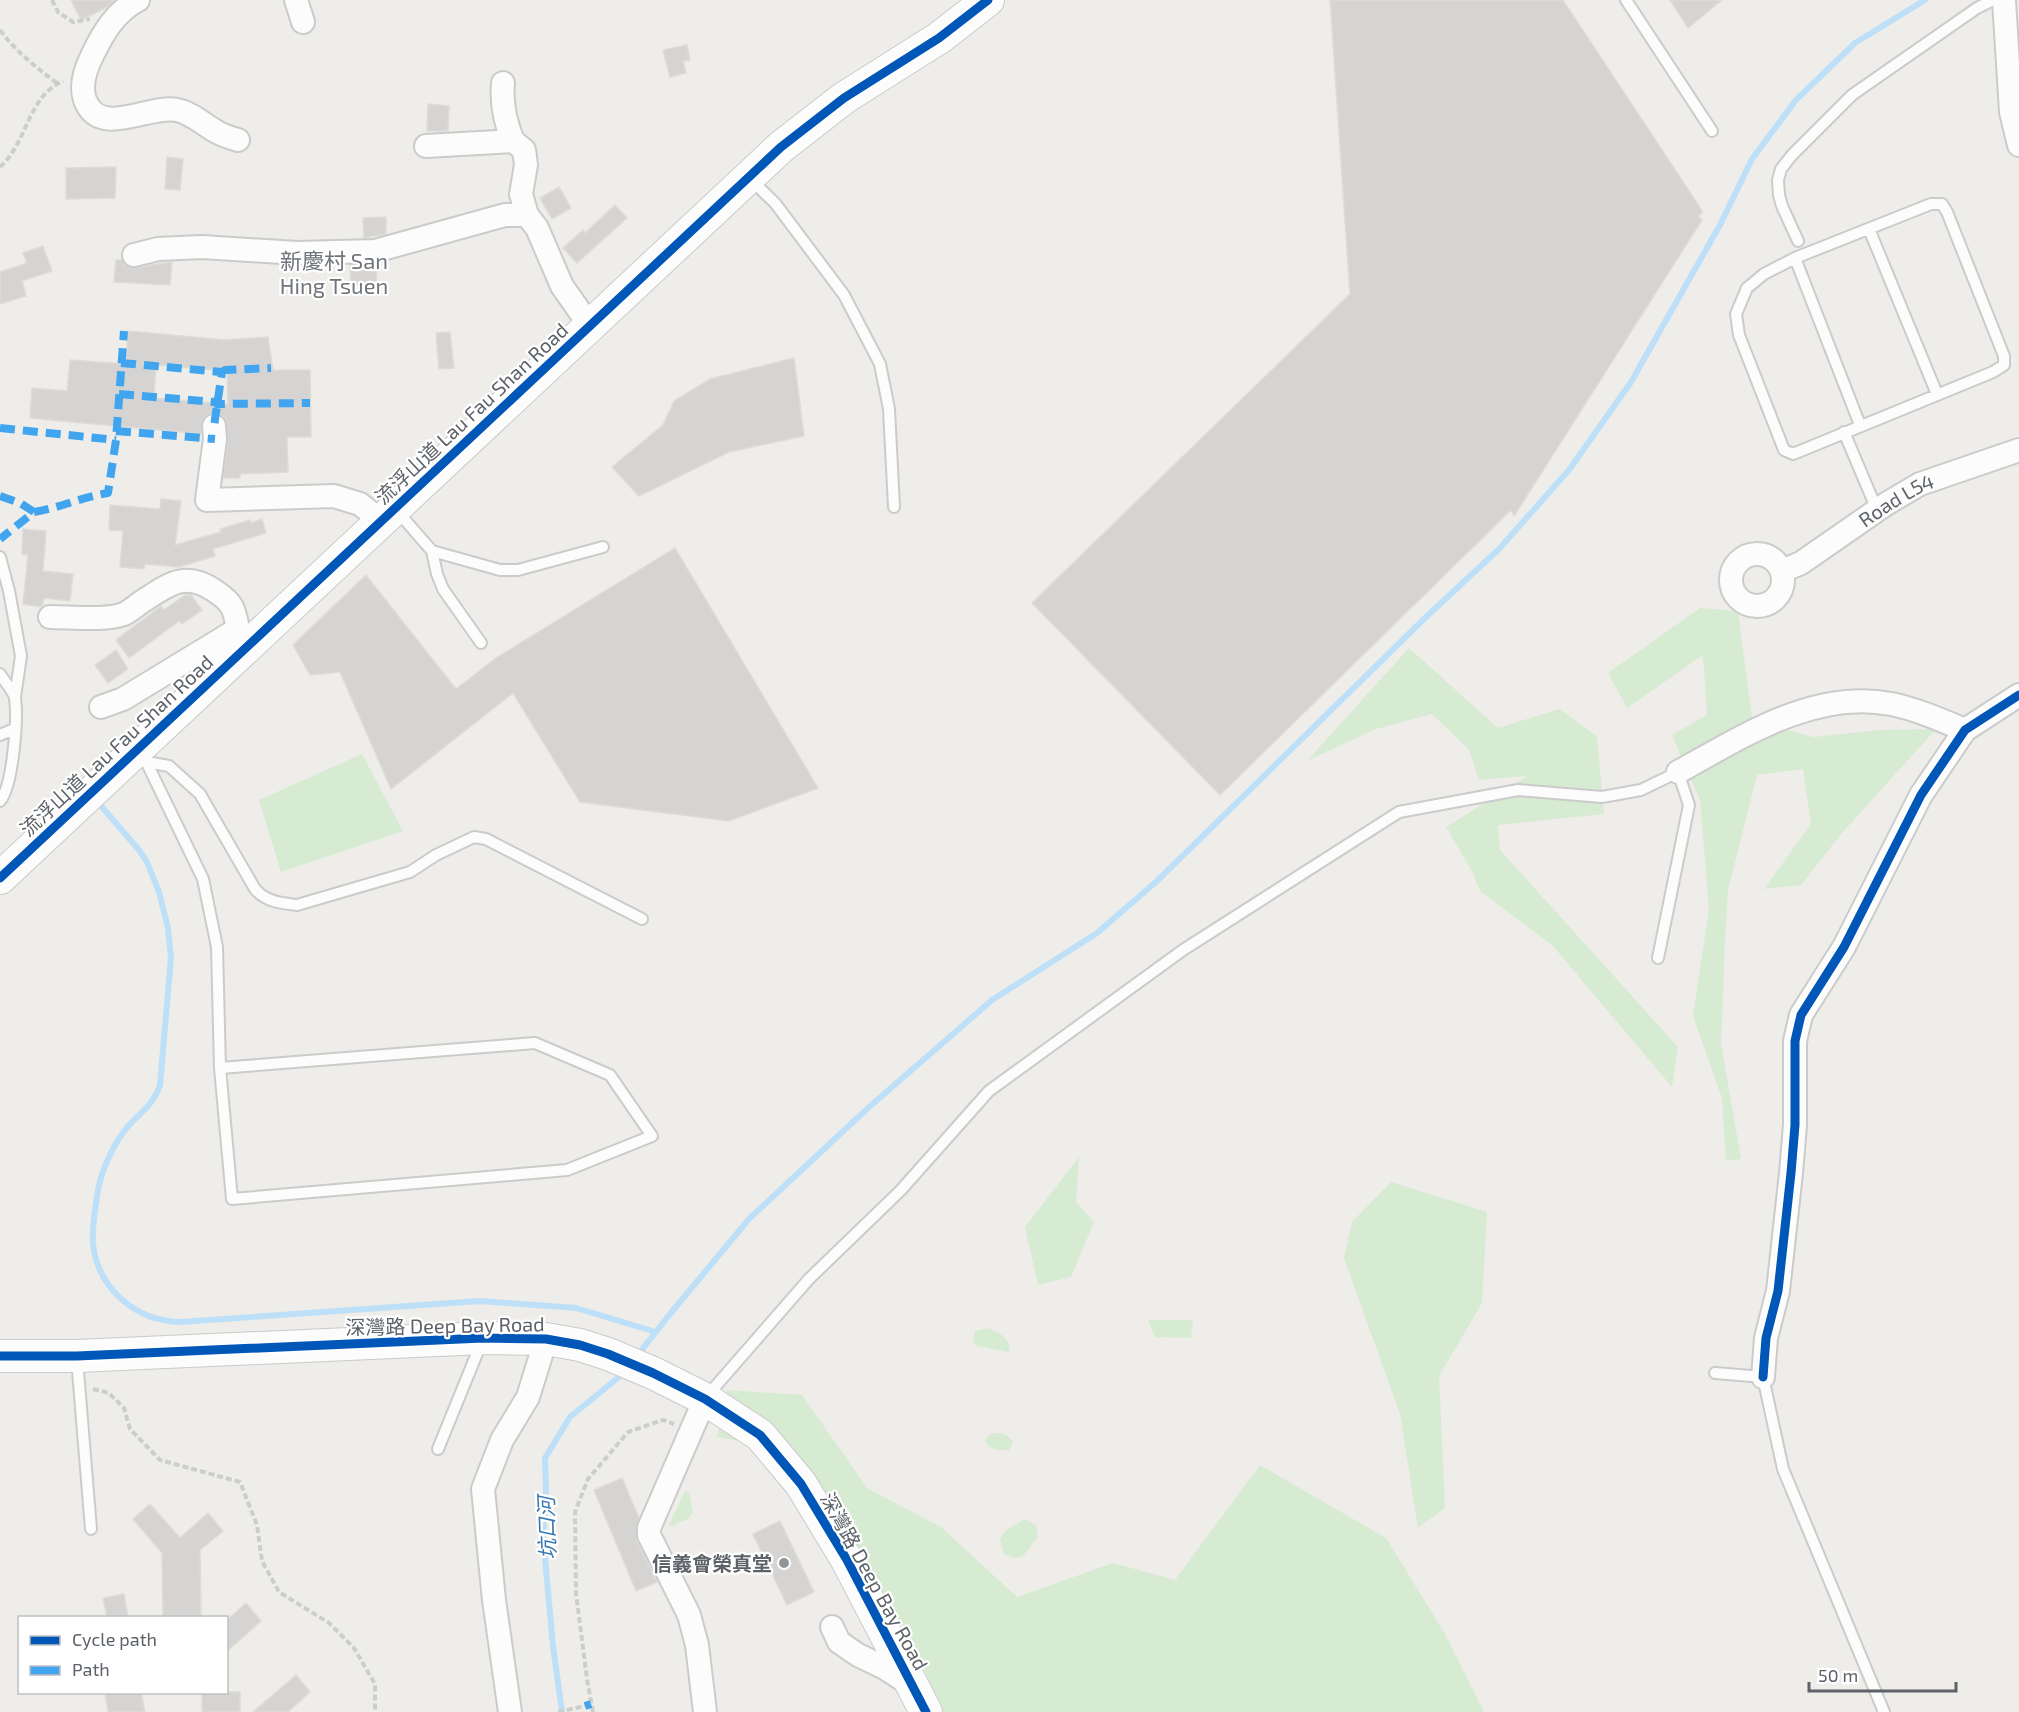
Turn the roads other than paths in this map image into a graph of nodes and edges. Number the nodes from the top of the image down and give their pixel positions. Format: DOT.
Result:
graph roads {
  1 [pos="296,0"];
  2 [pos="988,0"];
  3 [pos="1626,0"];
  4 [pos="1993,0"];
  5 [pos="2004,0"];
  6 [pos="131,3"];
  7 [pos="303,22"];
  8 [pos="503,82"];
  9 [pos="1712,131"];
  10 [pos="238,140"];
  11 [pos="513,141"];
  12 [pos="2019,145"];
  13 [pos="426,146"];
  14 [pos="748,178"];
  15 [pos="527,215"];
  16 [pos="1869,229"];
  17 [pos="1798,242"];
  18 [pos="134,255"];
  19 [pos="1796,258"];
  20 [pos="590,326"];
  21 [pos="1937,394"];
  22 [pos="1860,425"];
  23 [pos="214,426"];
  24 [pos="1844,432"];
  25 [pos="2019,450"];
  26 [pos="894,507"];
  27 [pos="1877,510"];
  28 [pos="388,515"];
  29 [pos="603,547"];
  30 [pos="432,551"];
  31 [pos="0,557"];
  32 [pos="1782,571"];
  33 [pos="50,617"];
  34 [pos="244,636"];
  35 [pos="481,643"];
  36 [pos="0,674"];
  37 [pos="2019,695"];
  38 [pos="15,697"];
  39 [pos="101,707"];
  40 [pos="14,729"];
  41 [pos="1965,730"];
  42 [pos="0,735"];
  43 [pos="143,755"];
  44 [pos="1678,772"];
  45 [pos="0,801"];
  46 [pos="0,878"];
  47 [pos="642,919"];
  48 [pos="1658,958"];
  49 [pos="220,1068"];
  50 [pos="483,1338"];
  51 [pos="546,1339"];
  52 [pos="0,1356"];
  53 [pos="77,1371"];
  54 [pos="1715,1373"];
  55 [pos="1763,1377"];
  56 [pos="705,1399"];
  57 [pos="438,1449"];
  58 [pos="91,1529"];
  59 [pos="831,1627"];
  60 [pos="919,1699"];
  61 [pos="510,1712"];
  62 [pos="705,1712"];
  63 [pos="1884,1712"];
  1 -- 7 [label="street"];
  2 -- 14 [label="street, 流浮山道 Lau Fau Shan Road"];
  3 -- 9 [label="lane"];
  4 -- 17 [label="lane"];
  5 -- 12 [label="street"];
  6 -- 10 [label="street"];
  8 -- 11 [label="street"];
  11 -- 13 [label="street"];
  11 -- 15 [label="street"];
  14 -- 20 [label="street, 流浮山道 Lau Fau Shan Road"];
  14 -- 26 [label="lane"];
  15 -- 18 [label="street"];
  15 -- 20 [label="street"];
  16 -- 19 [label="lane"];
  16 -- 21 [label="lane"];
  16 -- 21 [label="lane"];
  19 -- 22 [label="lane"];
  19 -- 24 [label="lane"];
  20 -- 28 [label="street, 流浮山道 Lau Fau Shan Road"];
  21 -- 22 [label="lane"];
  22 -- 24 [label="lane"];
  23 -- 28 [label="street"];
  24 -- 27 [label="lane"];
  25 -- 27 [label="street, Road L54"];
  27 -- 32 [label="street, Road L54"];
  28 -- 30 [label="lane"];
  28 -- 34 [label="street, 流浮山道 Lau Fau Shan Road"];
  29 -- 30 [label="lane"];
  30 -- 35 [label="lane"];
  31 -- 38 [label="lane"];
  33 -- 34 [label="street"];
  34 -- 39 [label="street"];
  34 -- 43 [label="street, 流浮山道 Lau Fau Shan Road"];
  36 -- 38 [label="lane"];
  37 -- 41 [label="street"];
  38 -- 40 [label="lane"];
  40 -- 42 [label="lane"];
  40 -- 45 [label="lane"];
  41 -- 44 [label="street"];
  41 -- 55 [label="street"];
  43 -- 46 [label="street, 流浮山道 Lau Fau Shan Road"];
  43 -- 47 [label="lane"];
  43 -- 49 [label="lane"];
  44 -- 48 [label="lane"];
  44 -- 56 [label="lane"];
  49 -- 49 [label="lane"];
  50 -- 51 [label="street, 深灣路 Deep Bay Road"];
  50 -- 53 [label="street, 深灣路 Deep Bay Road"];
  50 -- 57 [label="lane"];
  51 -- 56 [label="street, 深灣路 Deep Bay Road"];
  51 -- 61 [label="street"];
  52 -- 53 [label="street, 深灣路 Deep Bay Road"];
  53 -- 58 [label="lane"];
  54 -- 55 [label="lane"];
  55 -- 63 [label="lane"];
  56 -- 60 [label="street, 深灣路 Deep Bay Road"];
  56 -- 62 [label="street"];
  59 -- 60 [label="street"];
}
